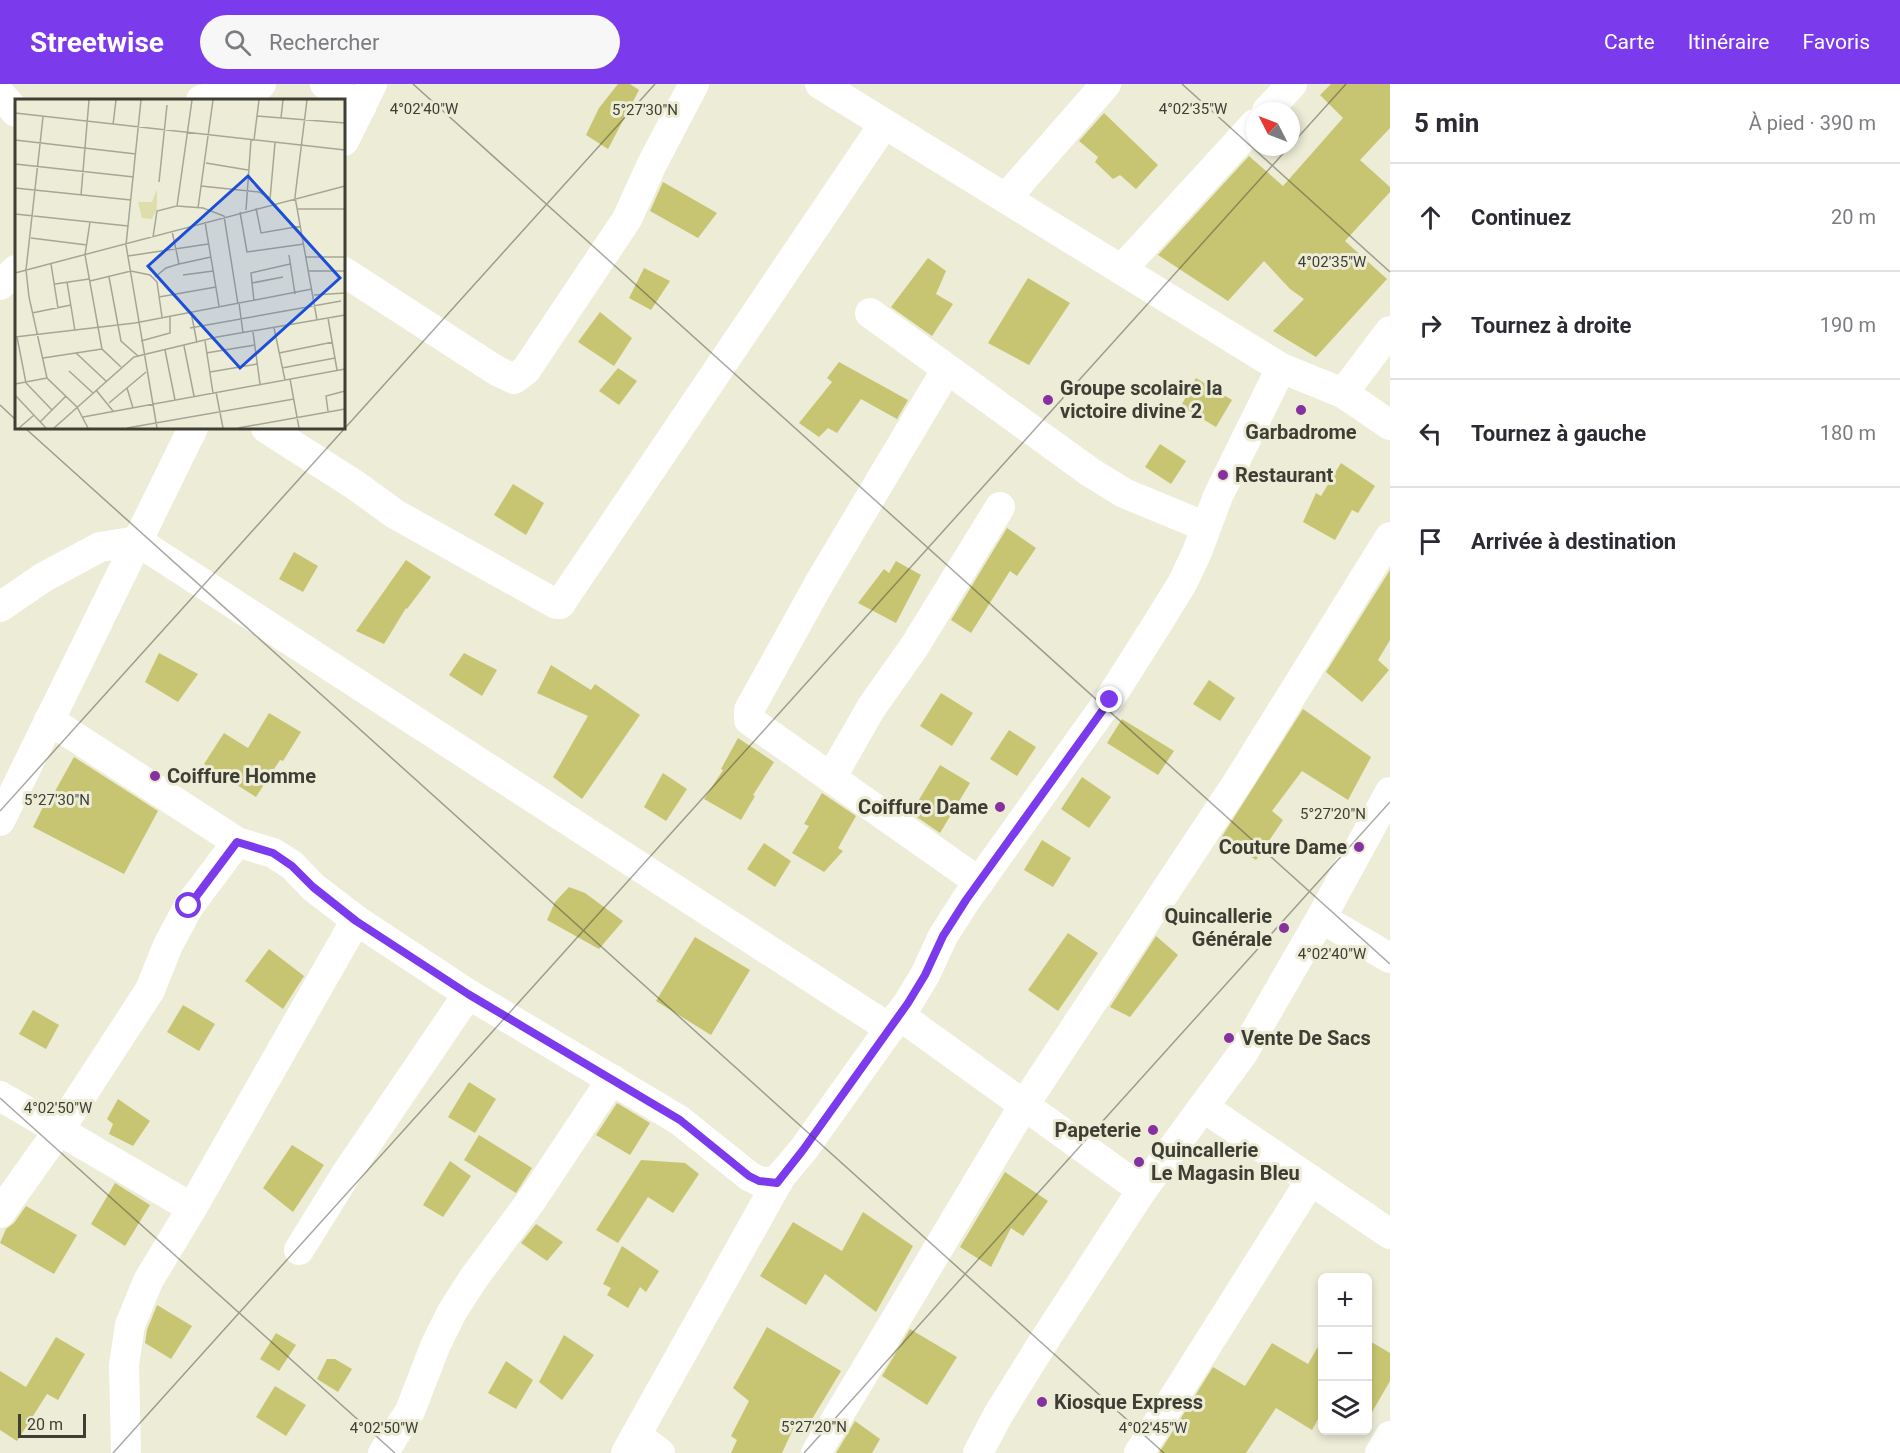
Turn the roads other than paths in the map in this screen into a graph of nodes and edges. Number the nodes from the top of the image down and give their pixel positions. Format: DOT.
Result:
graph roads {
  1 [pos="261,84"];
  2 [pos="325,84"];
  3 [pos="694,84"];
  4 [pos="820,84"];
  5 [pos="1106,84"];
  6 [pos="1292,84"];
  7 [pos="0,94"];
  8 [pos="367,96"];
  9 [pos="205,99"];
  10 [pos="1275,102"];
  11 [pos="15,111"];
  12 [pos="884,124"];
  13 [pos="1246,134"];
  14 [pos="345,139"];
  15 [pos="1006,198"];
  16 [pos="1122,269"];
  17 [pos="15,271"];
  18 [pos="345,273"];
  19 [pos="0,285"];
  20 [pos="870,313"];
  21 [pos="1390,331"];
  22 [pos="1281,368"];
  23 [pos="946,369"];
  24 [pos="1343,393"];
  25 [pos="1390,425"];
  26 [pos="193,429"];
  27 [pos="268,429"];
  28 [pos="1000,507"];
  29 [pos="1206,527"];
  30 [pos="1390,537"];
  31 [pos="137,541"];
  32 [pos="0,607"];
  33 [pos="49,720"];
  34 [pos="831,778"];
  35 [pos="1390,792"];
  36 [pos="0,821"];
  37 [pos="237,842"];
  38 [pos="979,882"];
  39 [pos="1322,918"];
  40 [pos="356,921"];
  41 [pos="1390,958"];
  42 [pos="468,994"];
  43 [pos="894,1022"];
  44 [pos="612,1079"];
  45 [pos="0,1096"];
  46 [pos="1024,1106"];
  47 [pos="1203,1107"];
  48 [pos="59,1130"];
  49 [pos="1311,1180"];
  50 [pos="777,1183"];
  51 [pos="1142,1190"];
  52 [pos="192,1208"];
  53 [pos="0,1213"];
  54 [pos="1390,1234"];
  55 [pos="299,1250"];
  56 [pos="1390,1436"];
  57 [pos="631,1444"];
  58 [pos="126,1453"];
  59 [pos="383,1453"];
  60 [pos="660,1453"];
  61 [pos="816,1453"];
  62 [pos="978,1453"];
  63 [pos="1139,1453"];
  64 [pos="1380,1453"];
  1 -- 9 [label="street"];
  2 -- 8 [label="street"];
  3 -- 18 [label="street"];
  4 -- 12 [label="street"];
  5 -- 15 [label="street"];
  6 -- 10 [label="street"];
  7 -- 11 [label="street"];
  8 -- 14 [label="street"];
  12 -- 15 [label="street"];
  12 -- 27 [label="street"];
  13 -- 16 [label="street"];
  15 -- 16 [label="street"];
  16 -- 22 [label="street"];
  17 -- 19 [label="street"];
  20 -- 23 [label="street"];
  21 -- 24 [label="street"];
  22 -- 24 [label="street"];
  22 -- 29 [label="street"];
  23 -- 29 [label="street"];
  23 -- 34 [label="street"];
  24 -- 25 [label="street"];
  26 -- 31 [label="street"];
  28 -- 34 [label="street"];
  29 -- 38 [label="street"];
  30 -- 46 [label="street"];
  31 -- 32 [label="street"];
  31 -- 33 [label="street"];
  31 -- 43 [label="street"];
  33 -- 36 [label="street"];
  33 -- 37 [label="street"];
  34 -- 38 [label="street"];
  35 -- 39 [label="street"];
  37 -- 40 [label="street"];
  37 -- 48 [label="street"];
  38 -- 43 [label="street"];
  39 -- 41 [label="street"];
  39 -- 47 [label="street"];
  40 -- 42 [label="street"];
  40 -- 52 [label="street"];
  42 -- 44 [label="street"];
  42 -- 55 [label="street"];
  43 -- 46 [label="street"];
  43 -- 50 [label="street"];
  44 -- 50 [label="street"];
  44 -- 59 [label="street"];
  45 -- 48 [label="street"];
  46 -- 51 [label="street"];
  46 -- 61 [label="street"];
  47 -- 49 [label="street"];
  47 -- 51 [label="street"];
  48 -- 52 [label="street"];
  48 -- 53 [label="street"];
  49 -- 54 [label="street"];
  49 -- 63 [label="street"];
  50 -- 57 [label="street"];
  51 -- 62 [label="street"];
  52 -- 58 [label="street"];
  56 -- 64 [label="street"];
  57 -- 60 [label="street"];
}
